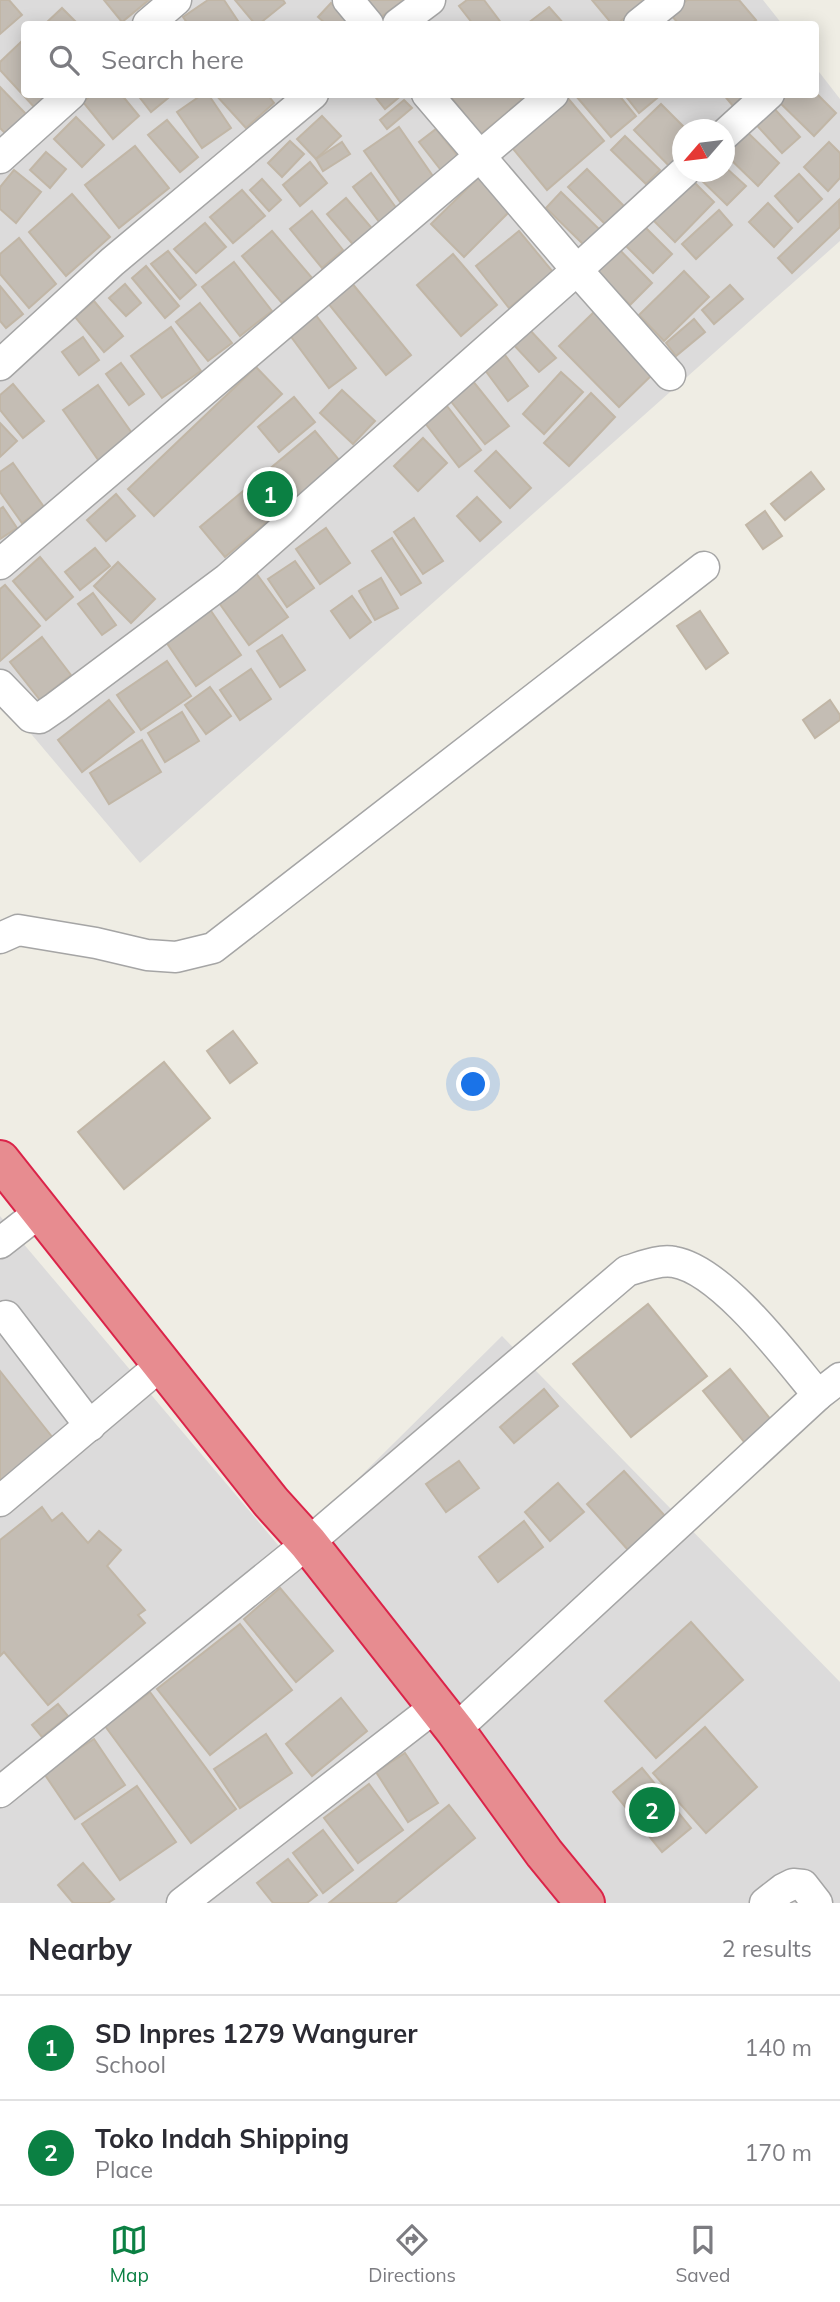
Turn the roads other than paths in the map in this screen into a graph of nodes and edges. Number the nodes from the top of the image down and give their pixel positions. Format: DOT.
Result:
graph roads {
  1 [pos="176,0"];
  2 [pos="348,0"];
  3 [pos="430,0"];
  4 [pos="668,0"];
  5 [pos="152,21"];
  6 [pos="366,21"];
  7 [pos="402,21"];
  8 [pos="643,21"];
  9 [pos="67,98"];
  10 [pos="308,98"];
  11 [pos="430,98"];
  12 [pos="548,98"];
  13 [pos="765,98"];
  14 [pos="735,125"];
  15 [pos="479,155"];
  16 [pos="0,158"];
  17 [pos="673,182"];
  18 [pos="577,270"];
  19 [pos="0,365"];
  20 [pos="670,375"];
  21 [pos="0,564"];
  22 [pos="704,567"];
  23 [pos="0,685"];
  24 [pos="0,938"];
  25 [pos="0,1160"];
  26 [pos="41,1210"];
  27 [pos="0,1243"];
  28 [pos="6,1316"];
  29 [pos="162,1364"];
  30 [pos="829,1386"];
  31 [pos="90,1426"];
  32 [pos="0,1501"];
  33 [pos="308,1543"];
  34 [pos="445,1718"];
  35 [pos="0,1792"];
  36 [pos="189,1901"];
  37 [pos="585,1903"];
  38 [pos="765,1903"];
  39 [pos="817,1903"];
  1 -- 5 [label="street"];
  2 -- 6 [label="street"];
  3 -- 7 [label="street"];
  4 -- 8 [label="street"];
  9 -- 16 [label="street"];
  10 -- 19 [label="street"];
  11 -- 15 [label="street"];
  12 -- 15 [label="street"];
  13 -- 14 [label="street"];
  15 -- 18 [label="street"];
  15 -- 21 [label="street"];
  17 -- 18 [label="street"];
  18 -- 20 [label="street"];
  18 -- 23 [label="street"];
  22 -- 24 [label="street"];
  25 -- 26 [label="highway"];
  26 -- 27 [label="street"];
  26 -- 29 [label="highway"];
  28 -- 31 [label="street"];
  29 -- 31 [label="street"];
  29 -- 33 [label="highway"];
  30 -- 33 [label="street"];
  30 -- 34 [label="street"];
  31 -- 32 [label="street"];
  33 -- 34 [label="highway"];
  33 -- 35 [label="street"];
  34 -- 36 [label="street"];
  34 -- 37 [label="highway"];
  38 -- 39 [label="street"];
}
